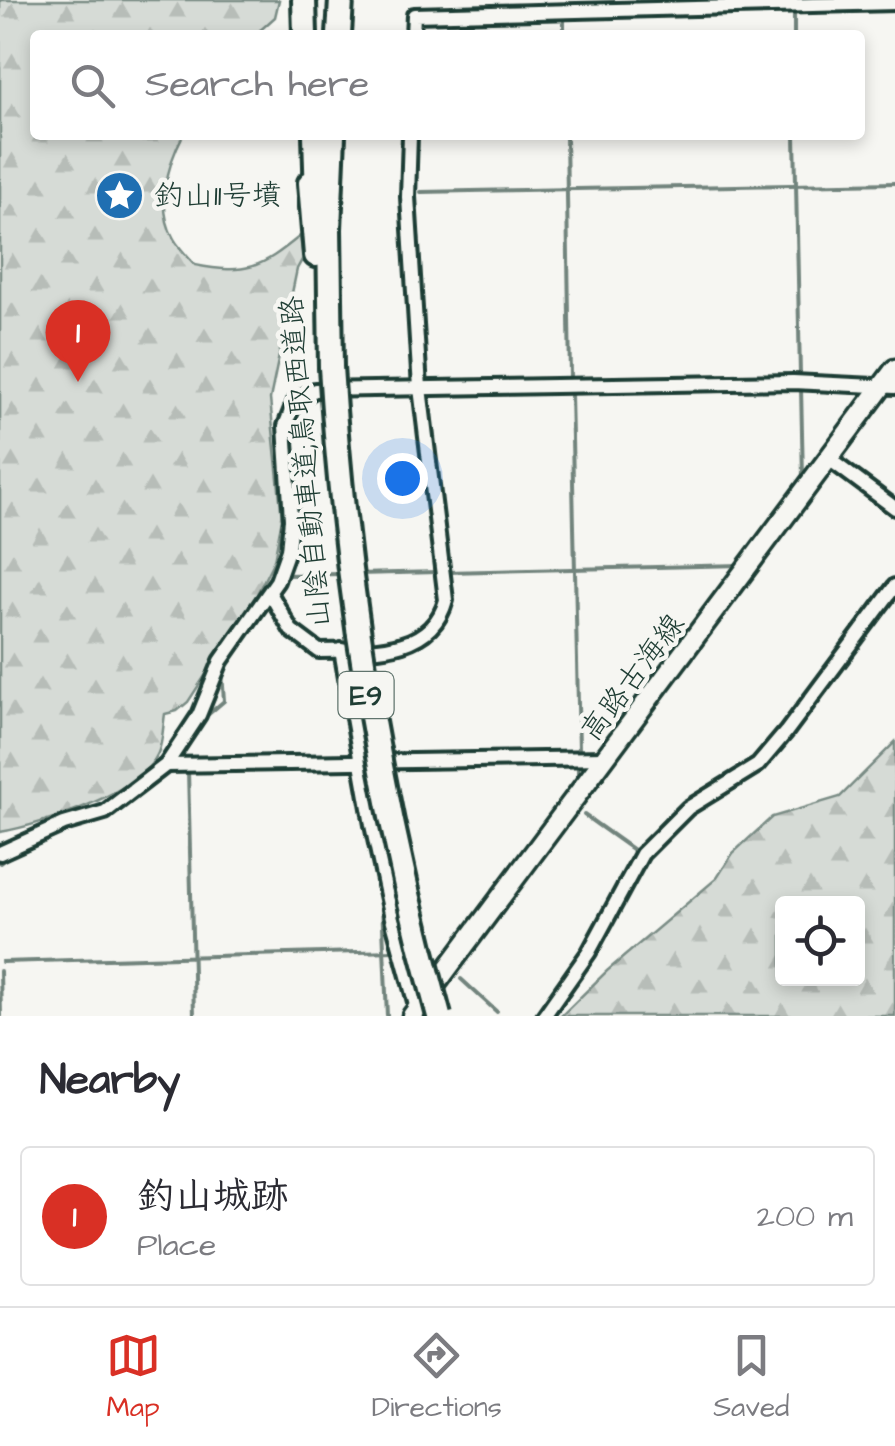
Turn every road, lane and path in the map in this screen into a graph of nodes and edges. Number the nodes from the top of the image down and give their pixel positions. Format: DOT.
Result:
graph roads {
  1 [pos="304,0"];
  2 [pos="317,0"];
  3 [pos="341,0"];
  4 [pos="415,0"];
  5 [pos="895,2"];
  6 [pos="414,15"];
  7 [pos="305,30"];
  8 [pos="317,30"];
  9 [pos="339,30"];
  10 [pos="413,30"];
  11 [pos="308,140"];
  12 [pos="316,140"];
  13 [pos="333,140"];
  14 [pos="410,140"];
  15 [pos="321,304"];
  16 [pos="327,367"];
  17 [pos="895,370"];
  18 [pos="888,387"];
  19 [pos="420,388"];
  20 [pos="829,459"];
  21 [pos="895,508"];
  22 [pos="895,586"];
  23 [pos="270,593"];
  24 [pos="341,650"];
  25 [pos="605,758"];
  26 [pos="359,762"];
  27 [pos="166,765"];
  28 [pos="0,853"];
  29 [pos="424,1014"];
  30 [pos="544,1016"];
  1 -- 7 [label="highway"];
  2 -- 8 [label="highway"];
  3 -- 9 [label="highway"];
  4 -- 6 [label="street"];
  5 -- 6 [label="street"];
  6 -- 10 [label="street"];
  11 -- 15 [label="highway"];
  12 -- 15 [label="highway, 山陰自動車道;鳥取西道路 / E9"];
  13 -- 16 [label="highway, 山陰自動車道;鳥取西道路 / E9"];
  14 -- 19 [label="street"];
  15 -- 16 [label="highway, 山陰自動車道;鳥取西道路 / E9"];
  16 -- 29 [label="highway, 山陰自動車道;鳥取西道路 / E9"];
  17 -- 18 [label="main road, 高路古海線"];
  18 -- 19 [label="street"];
  18 -- 20 [label="main road, 高路古海線"];
  19 -- 23 [label="street"];
  19 -- 24 [label="street"];
  20 -- 21 [label="street"];
  20 -- 25 [label="main road, 高路古海線"];
  22 -- 30 [label="street"];
  23 -- 24 [label="street"];
  23 -- 27 [label="street"];
  24 -- 26 [label="street"];
  25 -- 26 [label="street"];
  25 -- 29 [label="main road, 高路古海線"];
  26 -- 27 [label="street"];
  26 -- 29 [label="street"];
  27 -- 28 [label="street"];
}
